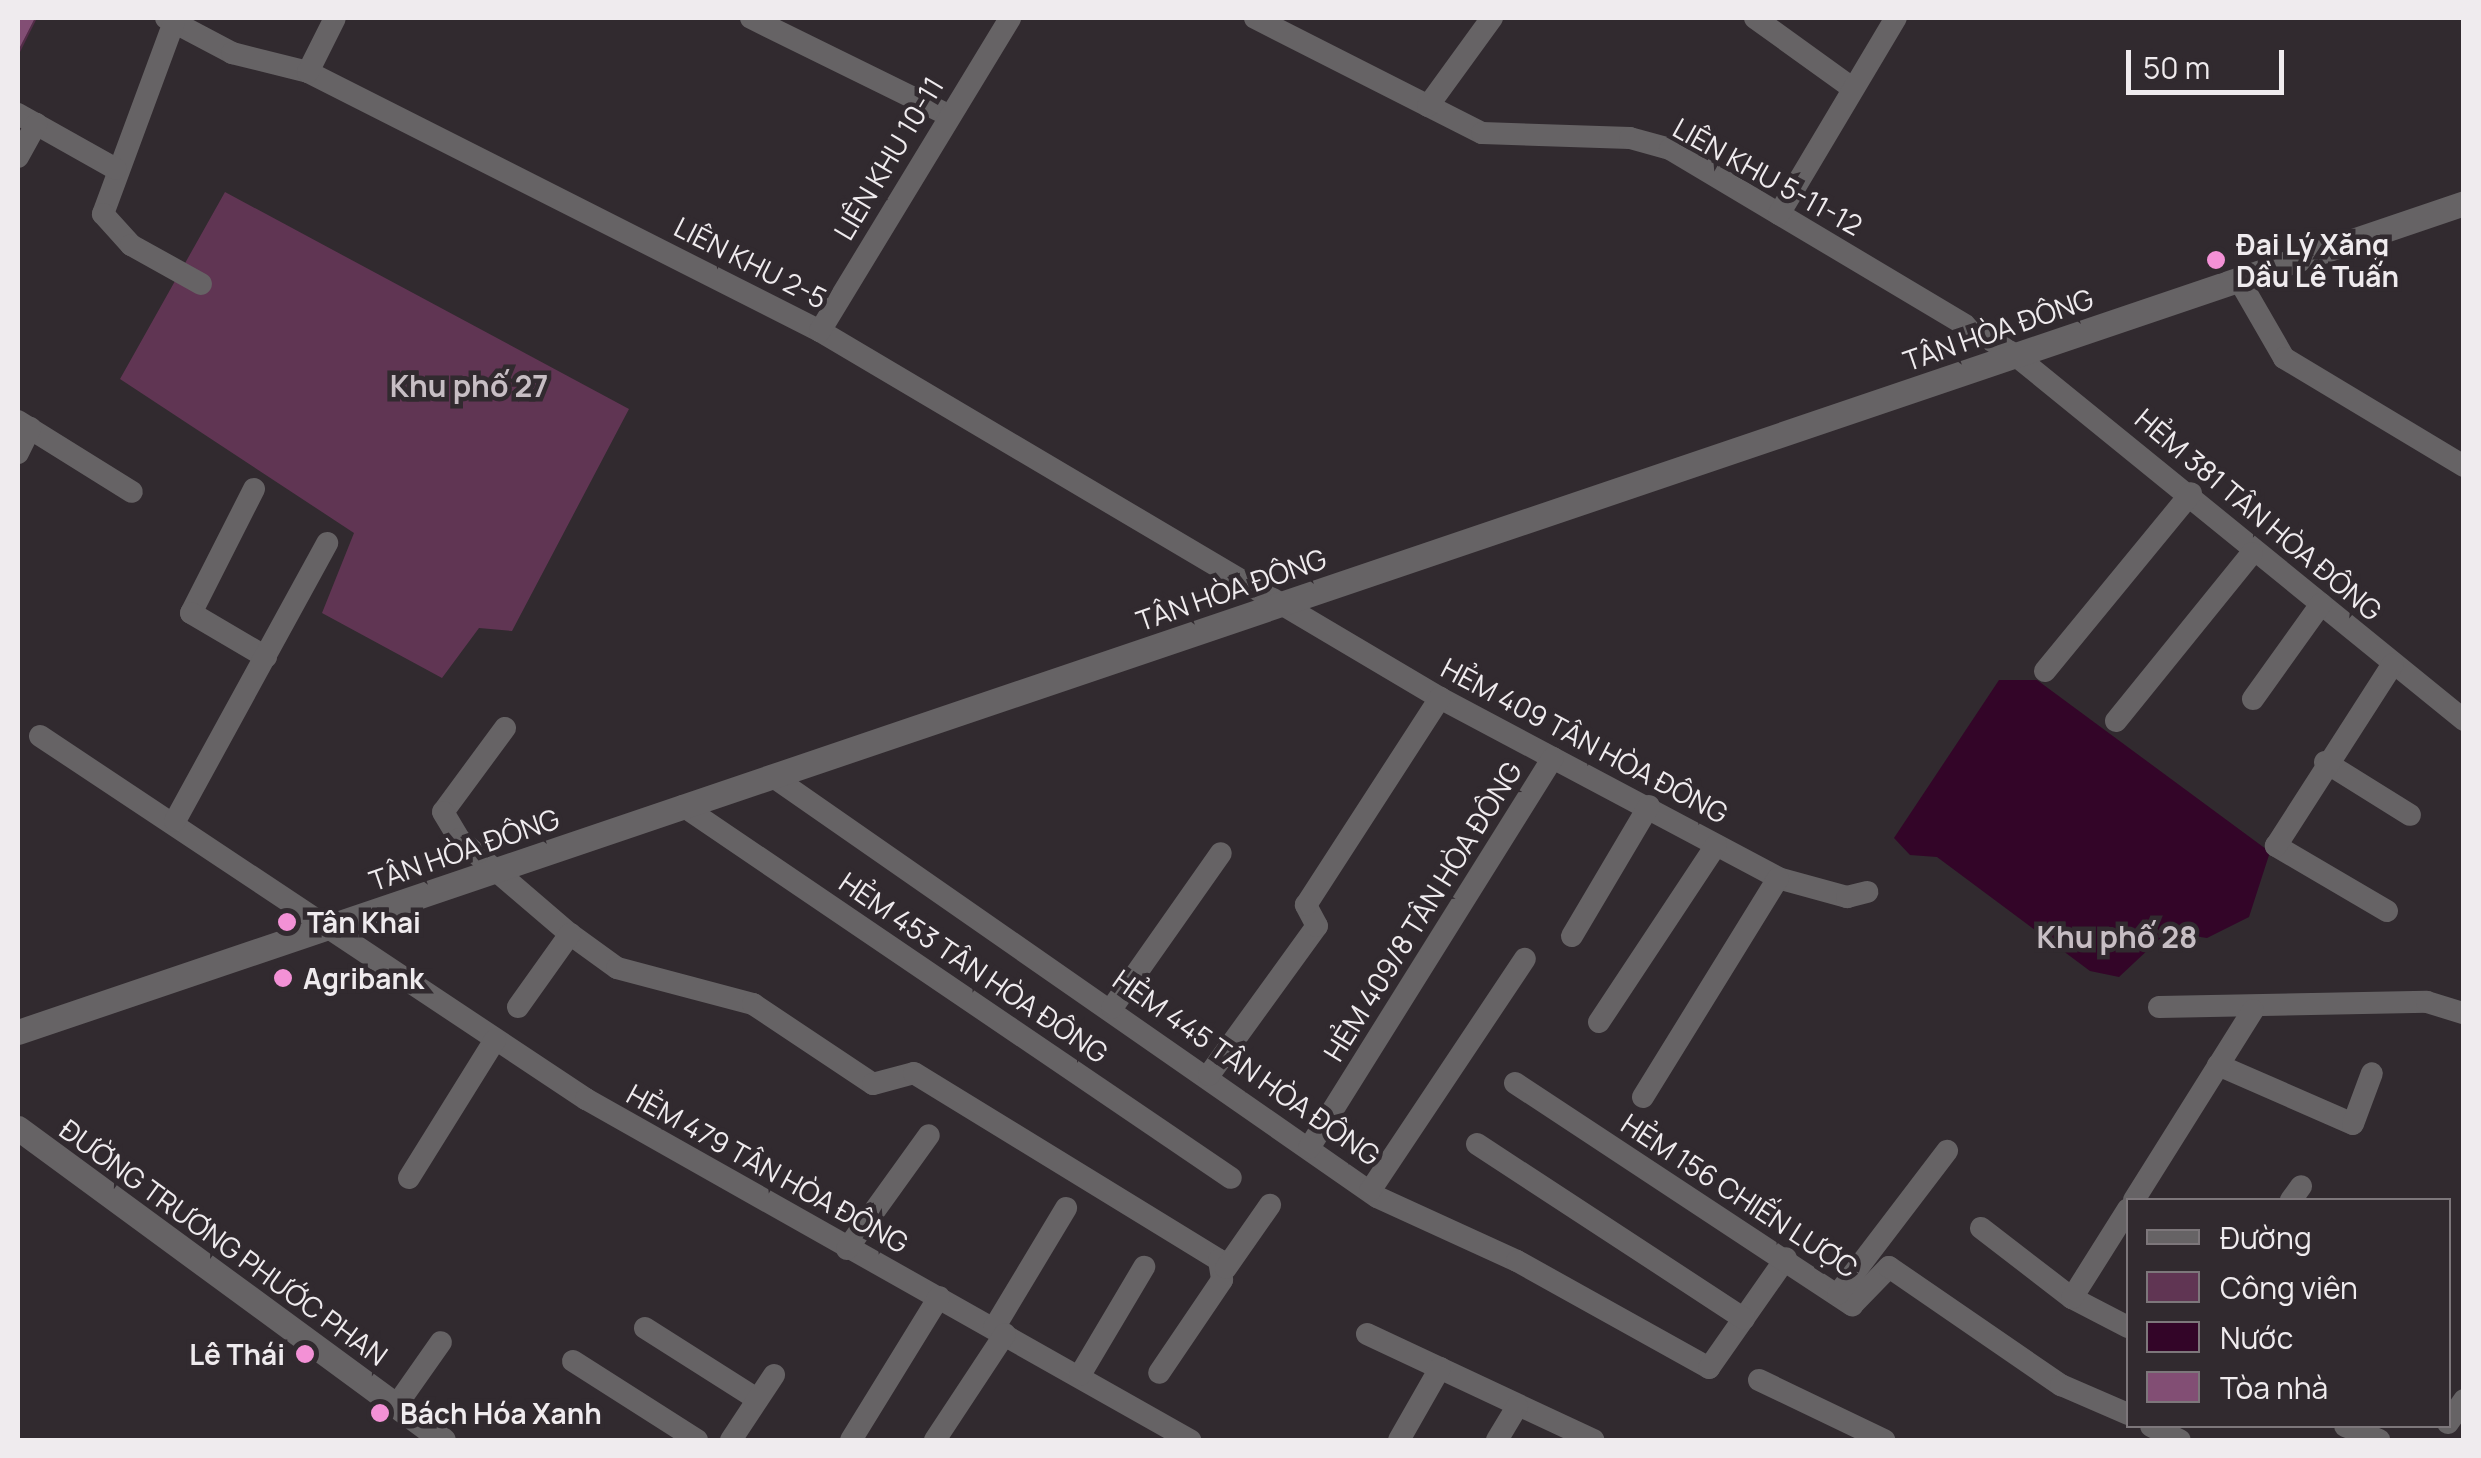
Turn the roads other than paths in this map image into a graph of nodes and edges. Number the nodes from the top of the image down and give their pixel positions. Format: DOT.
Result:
graph roads {
  1 [pos="336,18"];
  2 [pos="750,18"];
  3 [pos="1010,18"];
  4 [pos="1255,18"];
  5 [pos="1492,18"];
  6 [pos="1754,18"];
  7 [pos="170,20"];
  8 [pos="1888,21"];
  9 [pos="308,72"];
  10 [pos="1852,88"];
  11 [pos="1428,106"];
  12 [pos="948,115"];
  13 [pos="27,119"];
  14 [pos="18,157"];
  15 [pos="116,169"];
  16 [pos="2464,203"];
  17 [pos="1780,214"];
  18 [pos="2239,280"];
  19 [pos="200,284"];
  20 [pos="820,331"];
  21 [pos="2014,355"];
  22 [pos="24,424"];
  23 [pos="18,453"];
  24 [pos="2464,466"];
  25 [pos="254,489"];
  26 [pos="132,492"];
  27 [pos="2192,493"];
  28 [pos="328,543"];
  29 [pos="2252,553"];
  30 [pos="1289,601"];
  31 [pos="2321,604"];
  32 [pos="266,658"];
  33 [pos="2392,664"];
  34 [pos="2045,671"];
  35 [pos="1440,698"];
  36 [pos="2253,700"];
  37 [pos="2464,720"];
  38 [pos="2116,721"];
  39 [pos="505,728"];
  40 [pos="40,736"];
  41 [pos="1553,758"];
  42 [pos="2325,762"];
  43 [pos="772,776"];
  44 [pos="684,806"];
  45 [pos="1649,806"];
  46 [pos="2410,815"];
  47 [pos="175,821"];
  48 [pos="1716,845"];
  49 [pos="1220,853"];
  50 [pos="492,870"];
  51 [pos="1778,878"];
  52 [pos="1868,892"];
  53 [pos="2387,911"];
  54 [pos="332,923"];
  55 [pos="570,934"];
  56 [pos="1572,936"];
  57 [pos="1525,959"];
  58 [pos="518,1007"];
  59 [pos="2159,1007"];
  60 [pos="1112,1008"];
  61 [pos="2253,1010"];
  62 [pos="2464,1013"];
  63 [pos="1599,1022"];
  64 [pos="18,1032"];
  65 [pos="495,1040"];
  66 [pos="2218,1065"];
  67 [pos="2372,1073"];
  68 [pos="1209,1075"];
  69 [pos="1515,1083"];
  70 [pos="1644,1097"];
  71 [pos="18,1128"];
  72 [pos="928,1136"];
  73 [pos="1477,1144"];
  74 [pos="1309,1148"];
  75 [pos="1946,1151"];
  76 [pos="409,1178"];
  77 [pos="1231,1178"];
  78 [pos="1370,1191"];
  79 [pos="2135,1198"];
  80 [pos="1270,1205"];
  81 [pos="1066,1208"];
  82 [pos="2126,1212"];
  83 [pos="1981,1228"];
  84 [pos="847,1250"];
  85 [pos="1786,1258"];
  86 [pos="1144,1267"];
  87 [pos="1226,1268"];
  88 [pos="1838,1294"];
  89 [pos="938,1297"];
  90 [pos="2072,1298"];
  91 [pos="1744,1319"];
  92 [pos="2126,1326"];
  93 [pos="645,1328"];
  94 [pos="1000,1331"];
  95 [pos="1368,1334"];
  96 [pos="441,1342"];
  97 [pos="572,1362"];
  98 [pos="1440,1368"];
  99 [pos="1159,1373"];
  100 [pos="774,1374"];
  101 [pos="1080,1374"];
  102 [pos="1759,1380"];
  103 [pos="757,1399"];
  104 [pos="396,1406"];
  105 [pos="1517,1406"];
  106 [pos="2126,1410"];
  107 [pos="2155,1428"];
  108 [pos="2350,1428"];
  109 [pos="443,1440"];
  110 [pos="697,1440"];
  111 [pos="731,1440"];
  112 [pos="850,1440"];
  113 [pos="936,1440"];
  114 [pos="1190,1440"];
  115 [pos="1399,1440"];
  116 [pos="1497,1440"];
  117 [pos="1590,1440"];
  118 [pos="1884,1440"];
  119 [pos="2180,1440"];
  120 [pos="2379,1440"];
  1 -- 9 [label="street"];
  2 -- 12 [label="street"];
  3 -- 12 [label="street, LIÊN KHU 10-11"];
  4 -- 11 [label="street, LIÊN KHU 5-11-12"];
  5 -- 11 [label="street"];
  6 -- 10 [label="street"];
  7 -- 9 [label="street, LIÊN KHU 2-5"];
  7 -- 15 [label="street"];
  8 -- 10 [label="street"];
  9 -- 20 [label="street, LIÊN KHU 2-5"];
  10 -- 17 [label="street"];
  11 -- 17 [label="street, LIÊN KHU 5-11-12"];
  12 -- 20 [label="street, LIÊN KHU 10-11"];
  13 -- 14 [label="street"];
  13 -- 15 [label="street"];
  15 -- 19 [label="street"];
  16 -- 18 [label="street, TÂN HÒA ĐÔNG"];
  17 -- 21 [label="street, LIÊN KHU 5-11-12"];
  18 -- 21 [label="street, TÂN HÒA ĐÔNG"];
  18 -- 24 [label="street"];
  20 -- 30 [label="street, LIÊN KHU 2-5"];
  21 -- 27 [label="street, HẺM 381 TÂN HÒA ĐÔNG"];
  21 -- 30 [label="street, TÂN HÒA ĐÔNG"];
  22 -- 23 [label="street"];
  22 -- 26 [label="street"];
  25 -- 32 [label="street"];
  27 -- 29 [label="street, HẺM 381 TÂN HÒA ĐÔNG"];
  27 -- 34 [label="street"];
  28 -- 32 [label="street"];
  29 -- 31 [label="street, HẺM 381 TÂN HÒA ĐÔNG"];
  29 -- 38 [label="street"];
  30 -- 35 [label="street, HẺM 409 TÂN HÒA ĐÔNG"];
  30 -- 43 [label="street, TÂN HÒA ĐÔNG"];
  31 -- 33 [label="street, HẺM 381 TÂN HÒA ĐÔNG"];
  31 -- 36 [label="street"];
  32 -- 47 [label="street"];
  33 -- 37 [label="street, HẺM 381 TÂN HÒA ĐÔNG"];
  33 -- 42 [label="street"];
  35 -- 41 [label="street, HẺM 409 TÂN HÒA ĐÔNG"];
  35 -- 68 [label="street"];
  39 -- 50 [label="street"];
  40 -- 47 [label="street, HẺM 479 TÂN HÒA ĐÔNG"];
  41 -- 45 [label="street, HẺM 409 TÂN HÒA ĐÔNG"];
  41 -- 74 [label="street, HẺM 409/8 TÂN HÒA ĐÔNG"];
  42 -- 46 [label="street"];
  42 -- 53 [label="street"];
  43 -- 44 [label="street, TÂN HÒA ĐÔNG"];
  43 -- 60 [label="street, HẺM 445 TÂN HÒA ĐÔNG"];
  44 -- 50 [label="street, TÂN HÒA ĐÔNG"];
  44 -- 77 [label="street, HẺM 453 TÂN HÒA ĐÔNG"];
  45 -- 48 [label="street, HẺM 409 TÂN HÒA ĐÔNG"];
  45 -- 56 [label="street"];
  47 -- 54 [label="street, HẺM 479 TÂN HÒA ĐÔNG"];
  48 -- 51 [label="street, HẺM 409 TÂN HÒA ĐÔNG"];
  48 -- 63 [label="street"];
  49 -- 60 [label="street"];
  50 -- 54 [label="street, TÂN HÒA ĐÔNG"];
  50 -- 55 [label="street"];
  51 -- 52 [label="street, HẺM 409 TÂN HÒA ĐÔNG"];
  51 -- 70 [label="street"];
  54 -- 64 [label="street, TÂN HÒA ĐÔNG"];
  54 -- 65 [label="street, HẺM 479 TÂN HÒA ĐÔNG"];
  55 -- 58 [label="street"];
  55 -- 87 [label="street"];
  57 -- 78 [label="street"];
  59 -- 61 [label="street"];
  60 -- 68 [label="street, HẺM 445 TÂN HÒA ĐÔNG"];
  61 -- 62 [label="street"];
  61 -- 66 [label="street"];
  65 -- 76 [label="street"];
  65 -- 84 [label="street, HẺM 479 TÂN HÒA ĐÔNG"];
  66 -- 67 [label="street"];
  66 -- 79 [label="street"];
  68 -- 74 [label="street, HẺM 445 TÂN HÒA ĐÔNG"];
  69 -- 85 [label="street, HẺM 156 CHIẾN LƯỢC"];
  71 -- 104 [label="street, ĐƯỜNG TRƯƠNG PHƯỚC PHAN"];
  72 -- 84 [label="street"];
  73 -- 91 [label="street"];
  74 -- 78 [label="street, HẺM 445 TÂN HÒA ĐÔNG"];
  75 -- 88 [label="street"];
  78 -- 91 [label="street, HẺM 445 TÂN HÒA ĐÔNG"];
  80 -- 87 [label="street"];
  81 -- 94 [label="street"];
  82 -- 90 [label="street"];
  83 -- 90 [label="street"];
  84 -- 89 [label="street, HẺM 479 TÂN HÒA ĐÔNG"];
  85 -- 88 [label="street, HẺM 156 CHIẾN LƯỢC"];
  85 -- 91 [label="street"];
  86 -- 101 [label="street"];
  87 -- 99 [label="street"];
  88 -- 106 [label="street, HẺM 156 CHIẾN LƯỢC"];
  89 -- 94 [label="street, HẺM 479 TÂN HÒA ĐÔNG"];
  89 -- 112 [label="street"];
  90 -- 92 [label="street"];
  93 -- 103 [label="street"];
  94 -- 101 [label="street, HẺM 479 TÂN HÒA ĐÔNG"];
  94 -- 113 [label="street"];
  95 -- 98 [label="street"];
  96 -- 104 [label="street"];
  97 -- 110 [label="street"];
  98 -- 105 [label="street"];
  98 -- 115 [label="street"];
  100 -- 103 [label="street"];
  101 -- 114 [label="street, HẺM 479 TÂN HÒA ĐÔNG"];
  102 -- 118 [label="street"];
  103 -- 111 [label="street"];
  104 -- 109 [label="street, ĐƯỜNG TRƯƠNG PHƯỚC PHAN"];
  105 -- 116 [label="street"];
  105 -- 117 [label="street"];
  107 -- 119 [label="street"];
  108 -- 120 [label="street"];
}
